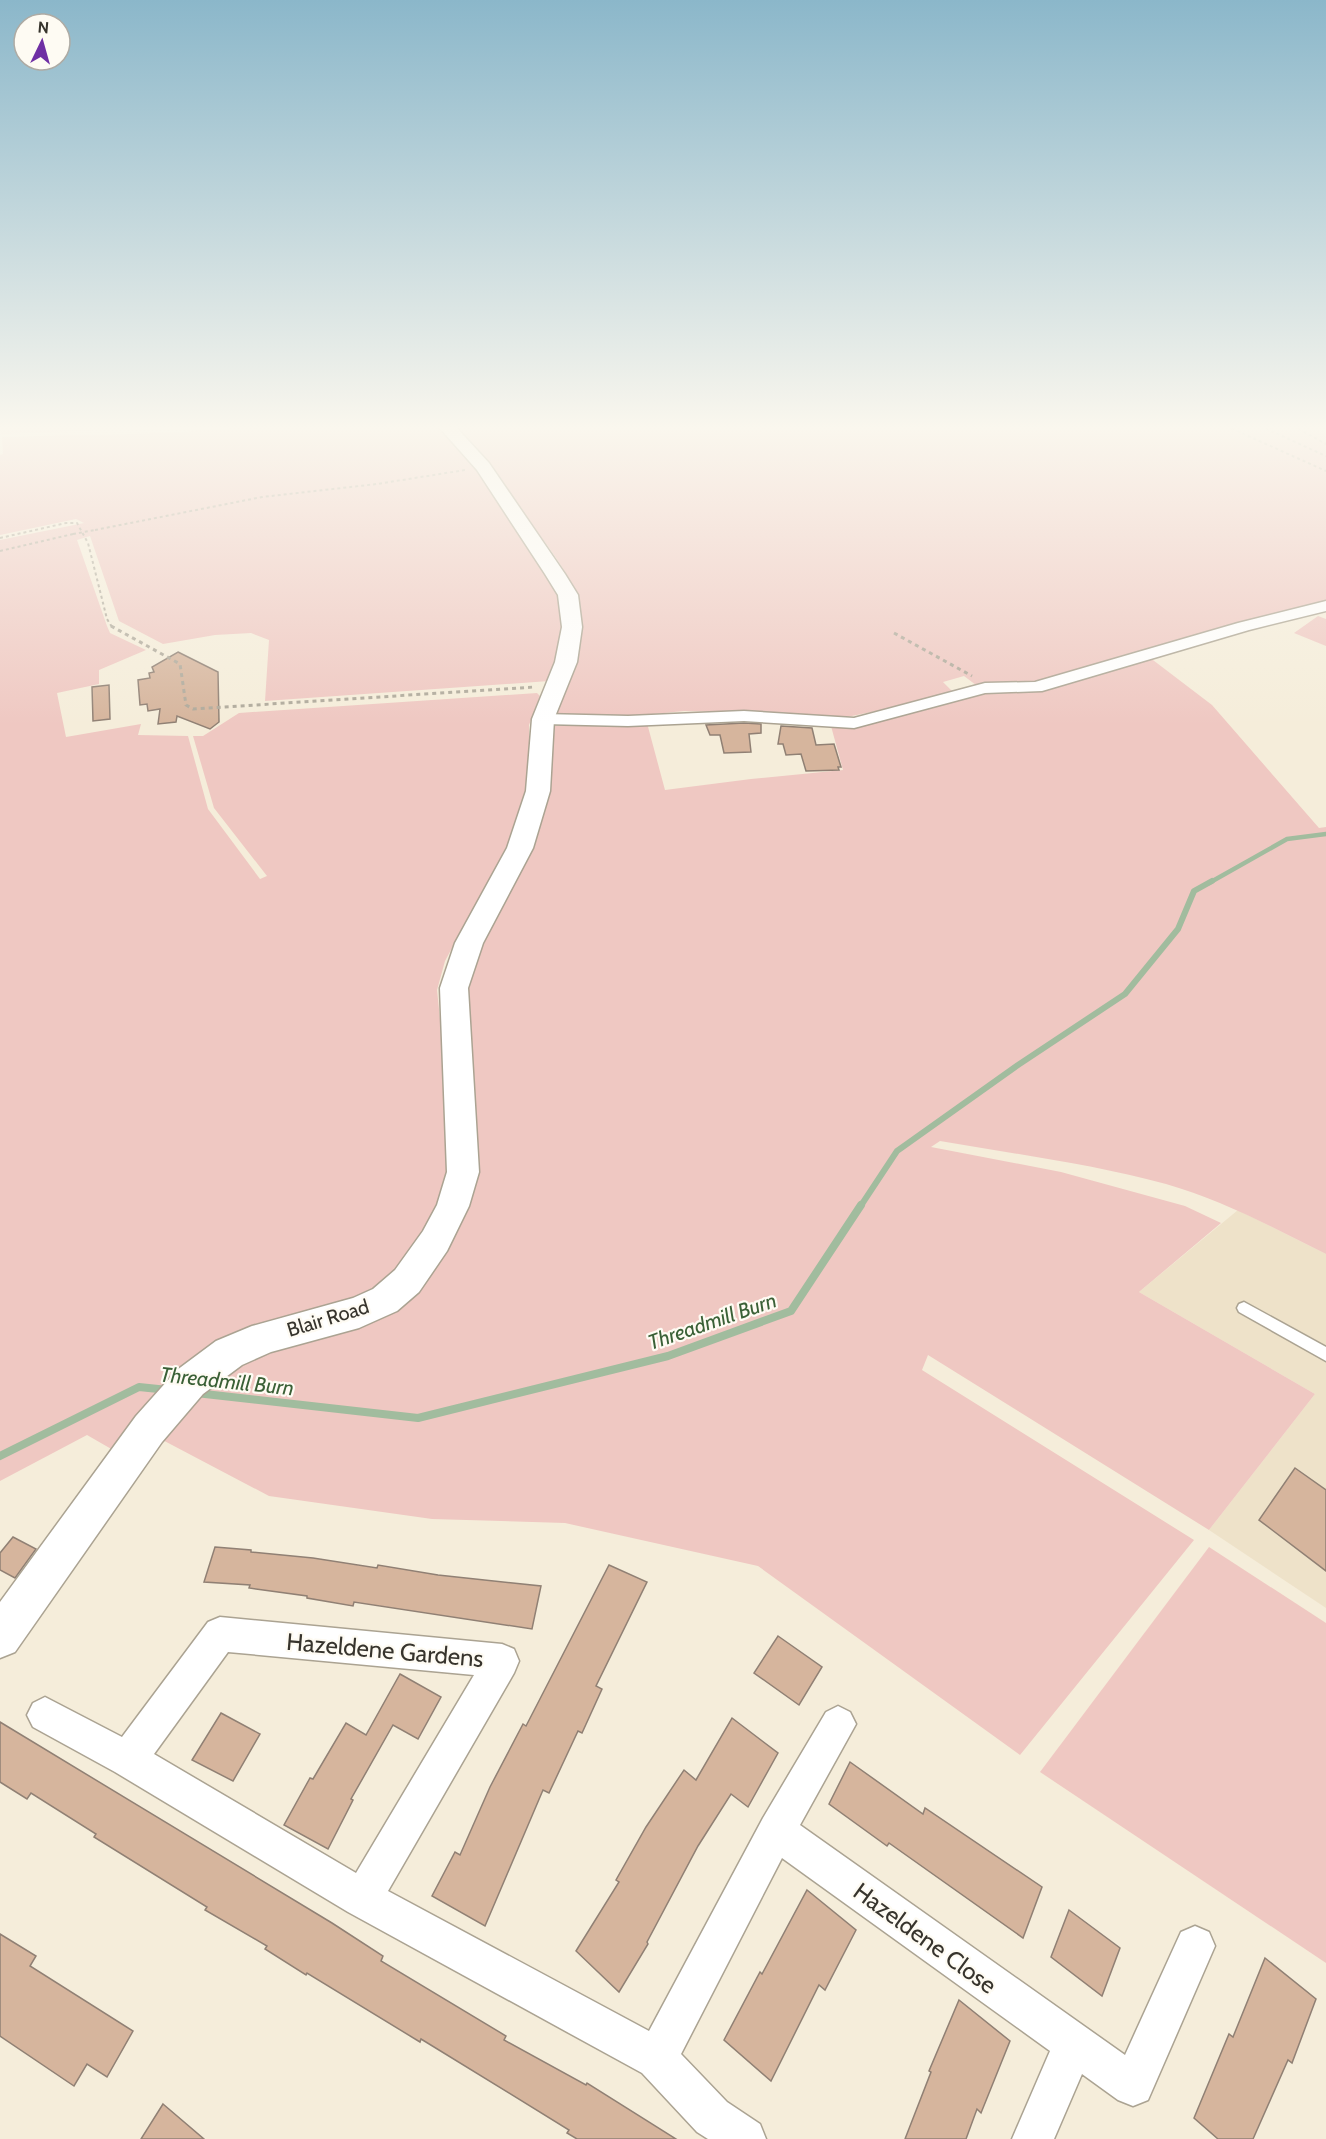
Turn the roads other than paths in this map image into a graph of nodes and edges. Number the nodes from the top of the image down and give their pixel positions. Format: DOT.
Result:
graph roads {
  1 [pos="522,526"];
  2 [pos="1326,606"];
  3 [pos="543,719"];
  4 [pos="1244,1308"];
  5 [pos="1326,1354"];
  6 [pos="1,1636"];
  7 [pos="45,1715"];
  8 [pos="838,1724"];
  9 [pos="128,1759"];
  10 [pos="776,1831"];
  11 [pos="362,1898"];
  12 [pos="1195,1946"];
  13 [pos="1074,2044"];
  14 [pos="657,2058"];
  15 [pos="745,2139"];
  16 [pos="1033,2139"];
  1 -- 3 [label="street, Blair Road"];
  2 -- 3 [label="street"];
  3 -- 6 [label="street, Blair Road"];
  4 -- 5 [label="lane"];
  7 -- 9 [label="street"];
  8 -- 10 [label="street"];
  9 -- 11 [label="street"];
  9 -- 11 [label="street, Hazeldene Gardens"];
  10 -- 13 [label="street, Hazeldene Close"];
  10 -- 14 [label="street"];
  11 -- 14 [label="street"];
  12 -- 13 [label="street, Hazeldene Close"];
  13 -- 16 [label="street"];
  14 -- 15 [label="street"];
}
